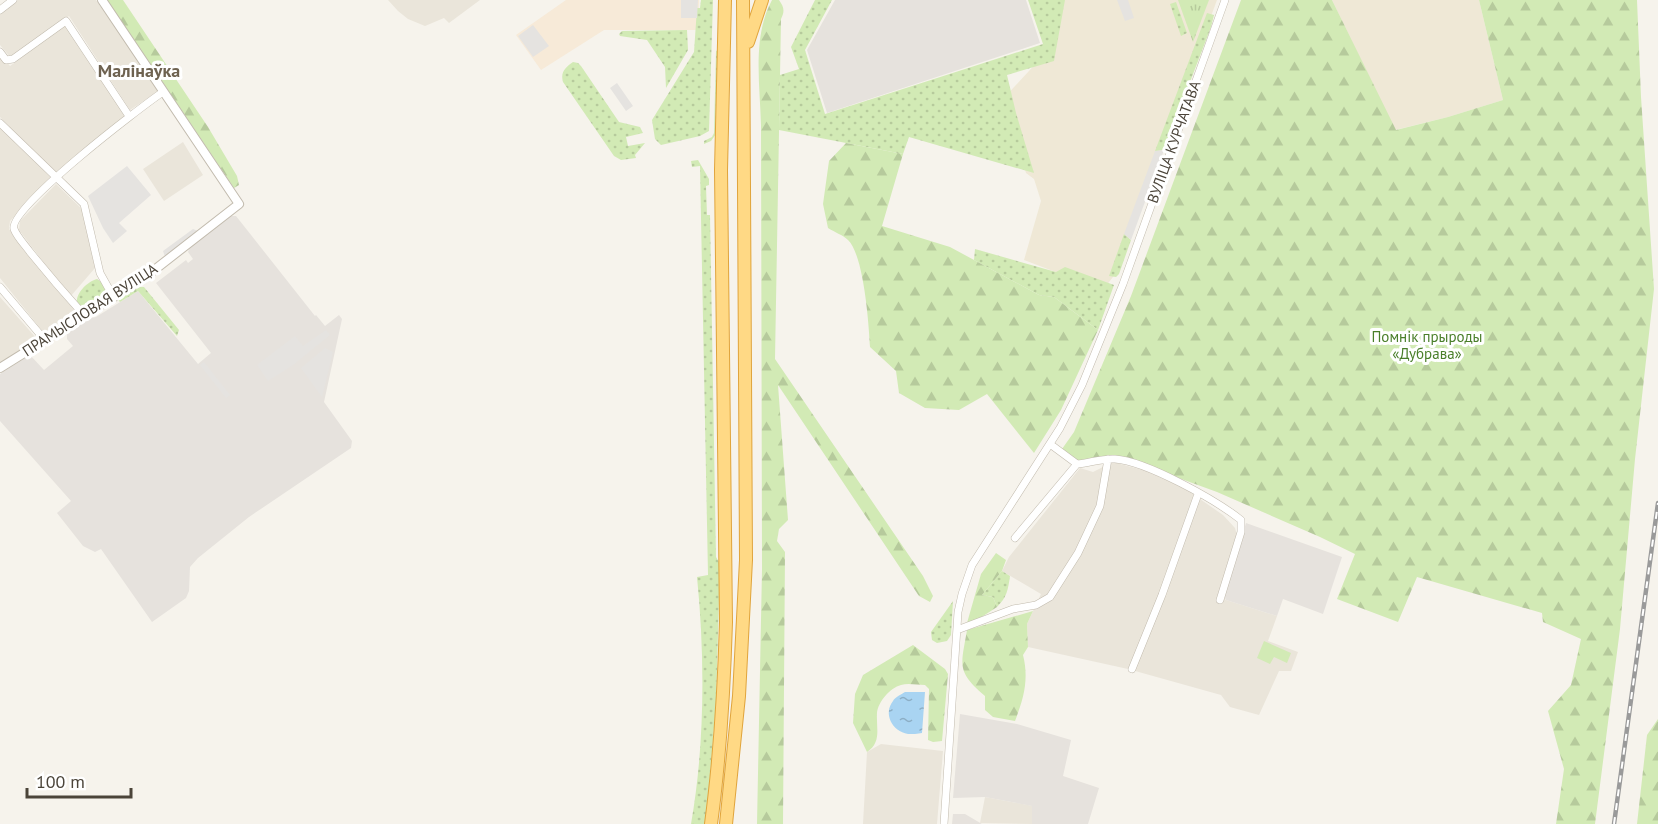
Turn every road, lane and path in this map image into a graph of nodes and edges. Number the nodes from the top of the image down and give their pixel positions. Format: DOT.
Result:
graph roads {
  1 [pos="13,0"];
  2 [pos="102,0"];
  3 [pos="725,0"];
  4 [pos="743,0"];
  5 [pos="762,0"];
  6 [pos="1226,0"];
  7 [pos="0,10"];
  8 [pos="0,52"];
  9 [pos="744,63"];
  10 [pos="163,92"];
  11 [pos="129,116"];
  12 [pos="0,123"];
  13 [pos="56,178"];
  14 [pos="0,287"];
  15 [pos="114,298"];
  16 [pos="84,315"];
  17 [pos="44,339"];
  18 [pos="0,368"];
  19 [pos="1050,444"];
  20 [pos="1108,459"];
  21 [pos="1077,464"];
  22 [pos="1198,494"];
  23 [pos="1015,538"];
  24 [pos="1220,600"];
  25 [pos="957,630"];
  26 [pos="1132,669"];
  27 [pos="711,824"];
  28 [pos="726,824"];
  29 [pos="944,824"];
  1 -- 7 [label="street"];
  2 -- 10 [label="street"];
  3 -- 27 [label="highway"];
  4 -- 9 [label="highway"];
  5 -- 9 [label="highway"];
  6 -- 19 [label="street, ВУЛІЦА КУРЧАТАВА"];
  8 -- 11 [label="street"];
  9 -- 28 [label="highway"];
  10 -- 11 [label="street"];
  10 -- 15 [label="street, ПРАМЫСЛОВАЯ ВУЛІЦА"];
  11 -- 13 [label="street"];
  12 -- 13 [label="street"];
  13 -- 15 [label="street"];
  13 -- 16 [label="street"];
  14 -- 17 [label="street"];
  15 -- 16 [label="street, ПРАМЫСЛОВАЯ ВУЛІЦА"];
  16 -- 17 [label="street, ПРАМЫСЛОВАЯ ВУЛІЦА"];
  17 -- 18 [label="street, ПРАМЫСЛОВАЯ ВУЛІЦА"];
  19 -- 21 [label="street"];
  19 -- 25 [label="street, ВУЛІЦА КУРЧАТАВА"];
  20 -- 21 [label="street"];
  20 -- 22 [label="street"];
  20 -- 25 [label="street"];
  21 -- 23 [label="street"];
  22 -- 24 [label="street"];
  22 -- 26 [label="street"];
  25 -- 29 [label="street, ВУЛІЦА КУРЧАТАВА"];
}
